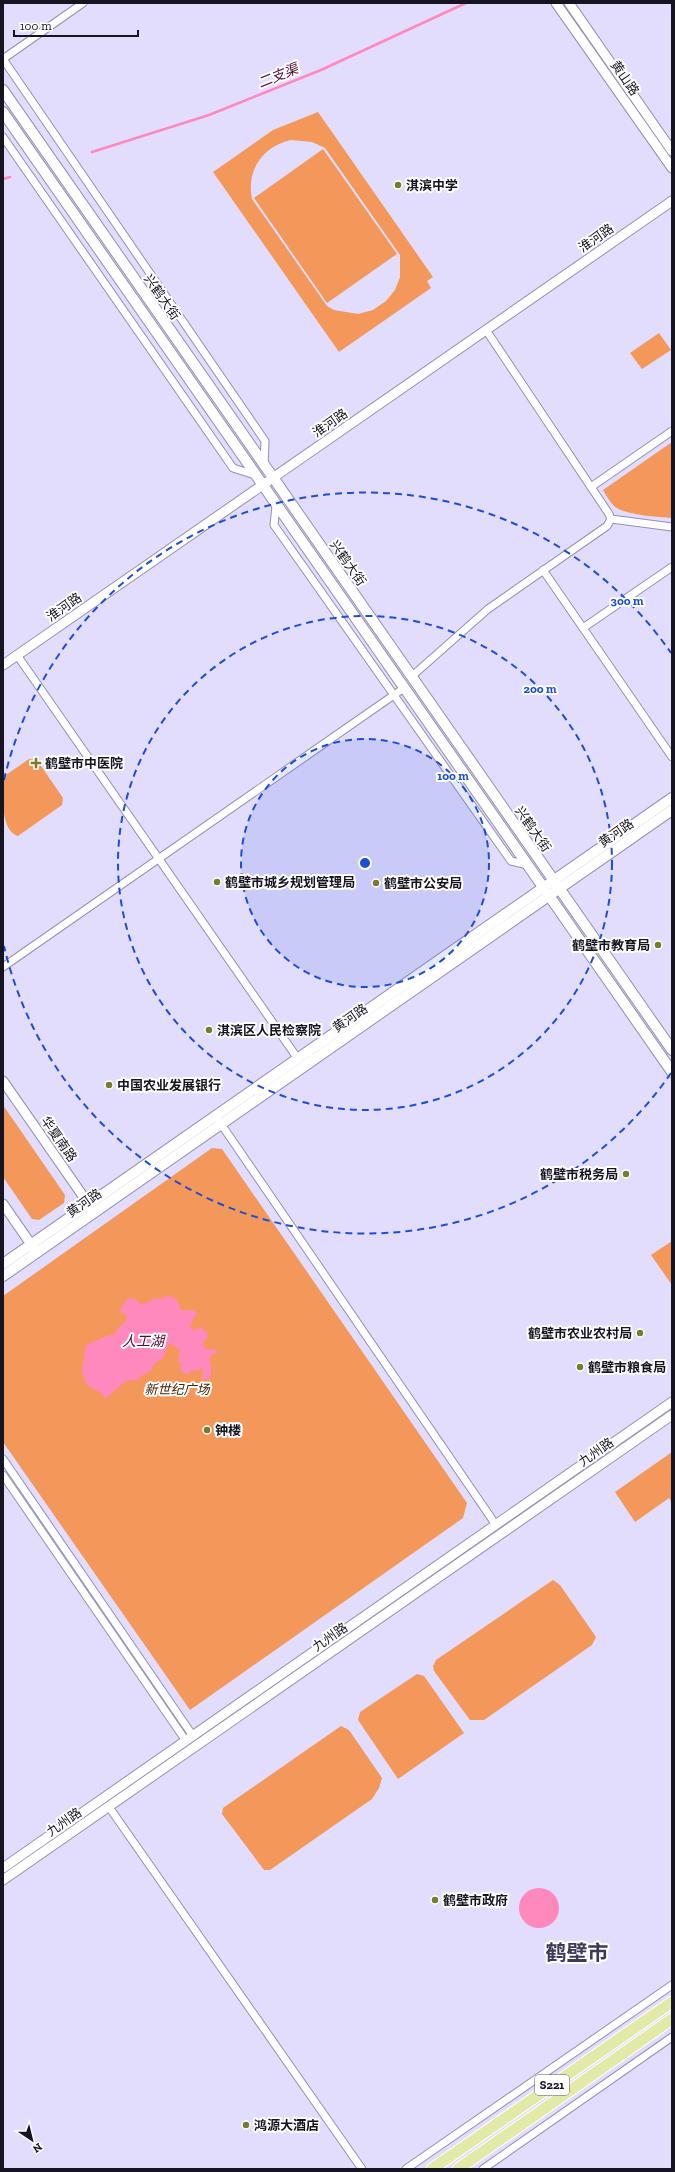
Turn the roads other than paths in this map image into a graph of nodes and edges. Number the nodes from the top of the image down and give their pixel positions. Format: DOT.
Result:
graph roads {
  1 [pos="83,3"];
  2 [pos="556,3"];
  3 [pos="569,3"];
  4 [pos="3,59"];
  5 [pos="3,90"];
  6 [pos="3,112"];
  7 [pos="3,137"];
  8 [pos="672,151"];
  9 [pos="672,168"];
  10 [pos="672,201"];
  11 [pos="486,330"];
  12 [pos="672,431"];
  13 [pos="264,466"];
  14 [pos="255,475"];
  15 [pos="273,478"];
  16 [pos="262,486"];
  17 [pos="591,487"];
  18 [pos="276,506"];
  19 [pos="610,519"];
  20 [pos="672,526"];
  21 [pos="672,567"];
  22 [pos="543,570"];
  23 [pos="583,628"];
  24 [pos="17,655"];
  25 [pos="3,665"];
  26 [pos="411,677"];
  27 [pos="404,688"];
  28 [pos="393,696"];
  29 [pos="672,757"];
  30 [pos="672,798"];
  31 [pos="672,810"];
  32 [pos="158,859"];
  33 [pos="528,865"];
  34 [pos="556,884"];
  35 [pos="546,892"];
  36 [pos="3,967"];
  37 [pos="672,1050"];
  38 [pos="298,1059"];
  39 [pos="672,1072"];
  40 [pos="3,1081"];
  41 [pos="218,1120"];
  42 [pos="3,1204"];
  43 [pos="92,1208"];
  44 [pos="34,1249"];
  45 [pos="3,1264"];
  46 [pos="3,1276"];
  47 [pos="672,1402"];
  48 [pos="672,1415"];
  49 [pos="3,1459"];
  50 [pos="3,1475"];
  51 [pos="496,1525"];
  52 [pos="189,1738"];
  53 [pos="109,1807"];
  54 [pos="3,1868"];
  55 [pos="3,1880"];
  56 [pos="672,1986"];
  57 [pos="672,2002"];
  58 [pos="672,2020"];
  59 [pos="672,2038"];
  60 [pos="362,2169"];
  61 [pos="406,2169"];
  62 [pos="432,2169"];
  63 [pos="458,2169"];
  64 [pos="483,2169"];
  1 -- 4 [label="street"];
  2 -- 9 [label="street, 黄山路"];
  3 -- 8 [label="street, 黄山路"];
  4 -- 13 [label="street"];
  5 -- 13 [label="main road, 兴鹤大街"];
  6 -- 14 [label="main road, 兴鹤大街"];
  7 -- 14 [label="street"];
  10 -- 11 [label="street, 淮河路"];
  11 -- 15 [label="street, 淮河路"];
  11 -- 17 [label="street"];
  12 -- 17 [label="street"];
  13 -- 15 [label="main road, 兴鹤大街"];
  14 -- 16 [label="main road, 兴鹤大街"];
  15 -- 16 [label="street, 淮河路"];
  15 -- 26 [label="main road, 兴鹤大街"];
  16 -- 18 [label="main road, 兴鹤大街"];
  16 -- 24 [label="street, 淮河路"];
  17 -- 19 [label="street"];
  18 -- 27 [label="main road, 兴鹤大街"];
  18 -- 28 [label="street"];
  19 -- 20 [label="street"];
  19 -- 22 [label="street"];
  21 -- 23 [label="street"];
  22 -- 23 [label="street"];
  22 -- 26 [label="street"];
  23 -- 29 [label="street"];
  24 -- 25 [label="street, 淮河路"];
  24 -- 32 [label="street"];
  26 -- 34 [label="main road, 兴鹤大街"];
  27 -- 28 [label="street"];
  27 -- 33 [label="main road, 兴鹤大街"];
  28 -- 32 [label="street"];
  28 -- 33 [label="street"];
  30 -- 34 [label="main road, 黄河路"];
  31 -- 34 [label="main road, 黄河路"];
  32 -- 36 [label="street"];
  32 -- 38 [label="street"];
  33 -- 35 [label="main road, 兴鹤大街"];
  34 -- 35 [label="main road, 黄河路"];
  34 -- 37 [label="main road, 兴鹤大街"];
  35 -- 38 [label="main road, 黄河路"];
  35 -- 39 [label="main road, 兴鹤大街"];
  35 -- 41 [label="main road, 黄河路"];
  38 -- 41 [label="main road, 黄河路"];
  40 -- 43 [label="street, 华夏南路"];
  41 -- 43 [label="main road, 黄河路"];
  41 -- 51 [label="street"];
  42 -- 44 [label="street"];
  43 -- 44 [label="main road, 黄河路"];
  44 -- 45 [label="main road, 黄河路"];
  44 -- 46 [label="main road, 黄河路"];
  47 -- 51 [label="street, 九州路"];
  48 -- 53 [label="street, 九州路"];
  49 -- 52 [label="street"];
  50 -- 52 [label="street"];
  51 -- 52 [label="street, 九州路"];
  52 -- 54 [label="street, 九州路"];
  53 -- 55 [label="street, 九州路"];
  53 -- 60 [label="street"];
  56 -- 61 [label="street"];
  57 -- 62 [label="main road, S221"];
  58 -- 63 [label="main road, S221"];
  59 -- 64 [label="street"];
}
